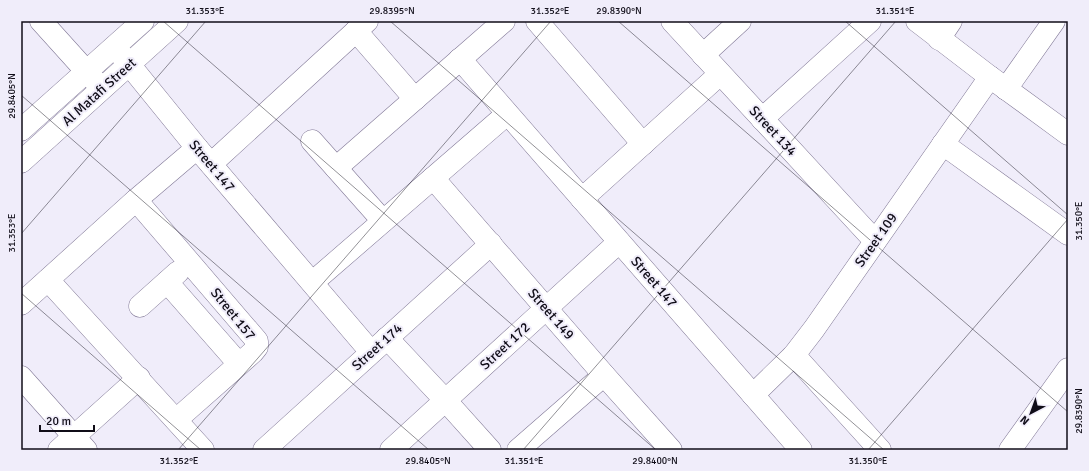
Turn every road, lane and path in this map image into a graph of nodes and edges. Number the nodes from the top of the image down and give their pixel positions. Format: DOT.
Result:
graph roads {
  1 [pos="41,21"];
  2 [pos="143,21"];
  3 [pos="177,21"];
  4 [pos="504,21"];
  5 [pos="537,21"];
  6 [pos="672,21"];
  7 [pos="740,21"];
  8 [pos="870,21"];
  9 [pos="917,21"];
  10 [pos="951,21"];
  11 [pos="1054,21"];
  12 [pos="1057,21"];
  13 [pos="362,26"];
  14 [pos="1068,28"];
  15 [pos="938,39"];
  16 [pos="115,47"];
  17 [pos="703,55"];
  18 [pos="460,59"];
  19 [pos="129,65"];
  20 [pos="86,72"];
  21 [pos="720,74"];
  22 [pos="998,83"];
  23 [pos="102,89"];
  24 [pos="414,99"];
  25 [pos="507,114"];
  26 [pos="762,119"];
  27 [pos="21,130"];
  28 [pos="1068,134"];
  29 [pos="312,141"];
  30 [pos="643,144"];
  31 [pos="943,144"];
  32 [pos="204,156"];
  33 [pos="21,162"];
  34 [pos="336,168"];
  35 [pos="433,178"];
  36 [pos="582,199"];
  37 [pos="136,200"];
  38 [pos="383,221"];
  39 [pos="1068,234"];
  40 [pos="876,241"];
  41 [pos="619,242"];
  42 [pos="491,244"];
  43 [pos="189,262"];
  44 [pos="48,280"];
  45 [pos="167,282"];
  46 [pos="313,282"];
  47 [pos="21,304"];
  48 [pos="140,306"];
  49 [pos="546,308"];
  50 [pos="379,346"];
  51 [pos="794,355"];
  52 [pos="239,364"];
  53 [pos="1067,373"];
  54 [pos="604,375"];
  55 [pos="21,377"];
  56 [pos="139,378"];
  57 [pos="753,394"];
  58 [pos="446,401"];
  59 [pos="176,420"];
  60 [pos="73,446"];
  61 [pos="204,450"];
  62 [pos="264,450"];
  63 [pos="391,450"];
  64 [pos="490,450"];
  65 [pos="518,450"];
  66 [pos="671,450"];
  67 [pos="801,450"];
  68 [pos="880,450"];
  69 [pos="1010,450"];
  1 -- 20 [label="street"];
  2 -- 16 [label="street, Al Matafi Street"];
  3 -- 19 [label="street, Al Matafi Street"];
  4 -- 18 [label="street"];
  5 -- 30 [label="street"];
  6 -- 17 [label="street, Street 134"];
  7 -- 17 [label="street"];
  8 -- 26 [label="street"];
  9 -- 15 [label="street"];
  10 -- 15 [label="street"];
  11 -- 22 [label="street, Street 109"];
  12 -- 14 [label="street"];
  13 -- 24 [label="street"];
  13 -- 32 [label="street"];
  15 -- 22 [label="street"];
  16 -- 19 [label="street, Street 147"];
  16 -- 20 [label="street, Al Matafi Street"];
  17 -- 21 [label="street, Street 134"];
  18 -- 24 [label="street"];
  18 -- 25 [label="street, Street 147"];
  19 -- 23 [label="street, Al Matafi Street"];
  19 -- 32 [label="street, Street 147"];
  20 -- 23 [label="street"];
  20 -- 27 [label="street, Al Matafi Street"];
  21 -- 26 [label="street, Street 134"];
  21 -- 30 [label="street"];
  22 -- 28 [label="street"];
  22 -- 31 [label="street, Street 109"];
  23 -- 33 [label="street, Al Matafi Street"];
  24 -- 34 [label="street"];
  25 -- 35 [label="street"];
  25 -- 36 [label="street, Street 147"];
  26 -- 40 [label="street, Street 134"];
  29 -- 34 [label="street"];
  30 -- 36 [label="street"];
  31 -- 39 [label="street"];
  31 -- 40 [label="street, Street 109"];
  32 -- 37 [label="street"];
  32 -- 46 [label="street, Street 147"];
  34 -- 38 [label="street"];
  35 -- 38 [label="street"];
  35 -- 42 [label="street, Street 149"];
  36 -- 41 [label="street, Street 147"];
  37 -- 43 [label="street, Street 157"];
  37 -- 44 [label="street"];
  38 -- 46 [label="street"];
  40 -- 51 [label="street, Street 109"];
  41 -- 49 [label="street, Street 172"];
  41 -- 57 [label="street, Street 147"];
  42 -- 49 [label="street, Street 149"];
  42 -- 50 [label="street, Street 174"];
  43 -- 45 [label="street"];
  43 -- 52 [label="street, Street 157"];
  44 -- 47 [label="street"];
  44 -- 56 [label="street"];
  45 -- 48 [label="street"];
  45 -- 52 [label="street"];
  46 -- 50 [label="street, Street 147"];
  49 -- 54 [label="street, Street 149"];
  49 -- 58 [label="street, Street 172"];
  50 -- 58 [label="street, Street 147"];
  50 -- 62 [label="street, Street 174"];
  51 -- 57 [label="street, Street 109"];
  51 -- 68 [label="street"];
  52 -- 59 [label="street, Street 157"];
  53 -- 69 [label="street"];
  54 -- 65 [label="street"];
  54 -- 66 [label="street, Street 149"];
  55 -- 60 [label="street"];
  56 -- 59 [label="street"];
  56 -- 60 [label="street"];
  57 -- 67 [label="street, Street 147"];
  58 -- 63 [label="street, Street 172"];
  58 -- 64 [label="street, Street 147"];
  59 -- 61 [label="street"];
}
